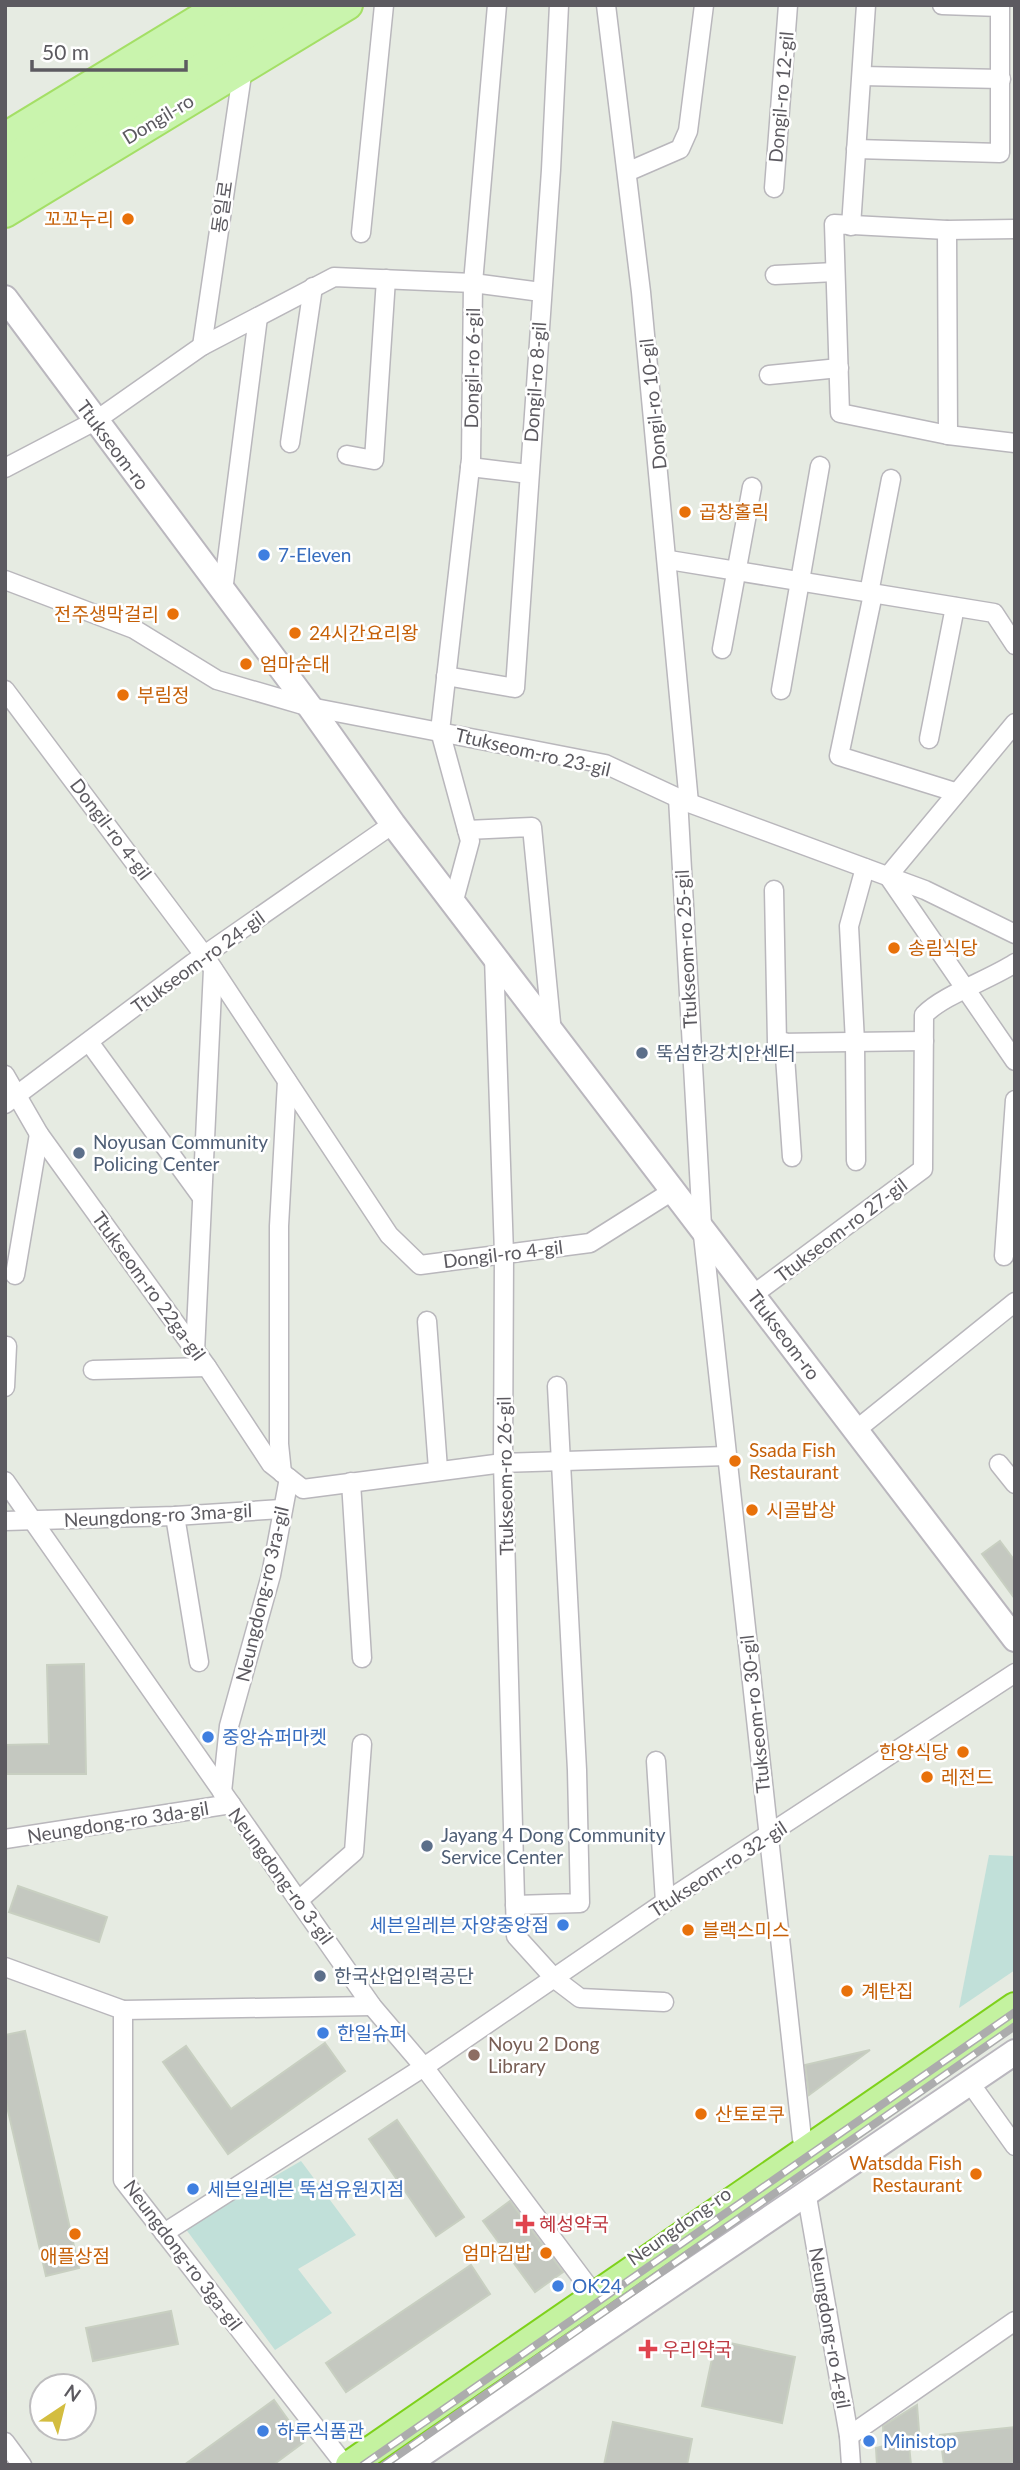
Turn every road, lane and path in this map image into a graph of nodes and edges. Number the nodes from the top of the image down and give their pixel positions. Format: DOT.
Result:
graph roads {
  1 [pos="222,5"];
  2 [pos="266,5"];
  3 [pos="305,5"];
  4 [pos="348,5"];
  5 [pos="384,5"];
  6 [pos="497,5"];
  7 [pos="559,5"];
  8 [pos="606,5"];
  9 [pos="704,5"];
  10 [pos="788,5"];
  11 [pos="866,5"];
  12 [pos="942,5"];
  13 [pos="243,68"];
  14 [pos="862,76"];
  15 [pos="1001,79"];
  16 [pos="5,137"];
  17 [pos="856,149"];
  18 [pos="5,162"];
  19 [pos="627,172"];
  20 [pos="5,186"];
  21 [pos="774,188"];
  22 [pos="5,213"];
  23 [pos="851,226"];
  24 [pos="1015,229"];
  25 [pos="947,230"];
  26 [pos="361,233"];
  27 [pos="835,272"];
  28 [pos="775,275"];
  29 [pos="386,279"];
  30 [pos="473,283"];
  31 [pos="313,287"];
  32 [pos="541,292"];
  33 [pos="5,298"];
  34 [pos="258,317"];
  35 [pos="202,346"];
  36 [pos="839,368"];
  37 [pos="769,375"];
  38 [pos="94,421"];
  39 [pos="948,435"];
  40 [pos="290,443"];
  41 [pos="1015,443"];
  42 [pos="347,455"];
  43 [pos="820,466"];
  44 [pos="470,467"];
  45 [pos="5,468"];
  46 [pos="529,474"];
  47 [pos="891,479"];
  48 [pos="752,487"];
  49 [pos="669,560"];
  50 [pos="735,571"];
  51 [pos="5,580"];
  52 [pos="799,582"];
  53 [pos="223,591"];
  54 [pos="871,593"];
  55 [pos="956,607"];
  56 [pos="1015,645"];
  57 [pos="722,649"];
  58 [pos="446,676"];
  59 [pos="781,690"];
  60 [pos="5,691"];
  61 [pos="310,707"];
  62 [pos="1015,723"];
  63 [pos="440,731"];
  64 [pos="929,739"];
  65 [pos="955,792"];
  66 [pos="683,801"];
  67 [pos="393,824"];
  68 [pos="467,830"];
  69 [pos="865,868"];
  70 [pos="888,876"];
  71 [pos="774,890"];
  72 [pos="453,904"];
  73 [pos="1015,934"];
  74 [pos="494,957"];
  75 [pos="209,962"];
  76 [pos="1015,963"];
  77 [pos="967,990"];
  78 [pos="552,1032"];
  79 [pos="89,1041"];
  80 [pos="924,1041"];
  81 [pos="784,1042"];
  82 [pos="855,1042"];
  83 [pos="1015,1061"];
  84 [pos="5,1075"];
  85 [pos="287,1081"];
  86 [pos="12,1099"];
  87 [pos="1015,1100"];
  88 [pos="39,1134"];
  89 [pos="792,1157"];
  90 [pos="856,1161"];
  91 [pos="674,1190"];
  92 [pos="201,1196"];
  93 [pos="702,1226"];
  94 [pos="504,1254"];
  95 [pos="1004,1256"];
  96 [pos="15,1275"];
  97 [pos="754,1294"];
  98 [pos="1015,1302"];
  99 [pos="427,1321"];
  100 [pos="8,1346"];
  101 [pos="195,1352"];
  102 [pos="207,1367"];
  103 [pos="93,1370"];
  104 [pos="557,1386"];
  105 [pos="5,1387"];
  106 [pos="856,1430"];
  107 [pos="727,1456"];
  108 [pos="559,1461"];
  109 [pos="503,1463"];
  110 [pos="999,1464"];
  111 [pos="438,1469"];
  112 [pos="291,1480"];
  113 [pos="5,1481"];
  114 [pos="351,1482"];
  115 [pos="1015,1484"];
  116 [pos="281,1509"];
  117 [pos="174,1516"];
  118 [pos="5,1521"];
  119 [pos="35,1521"];
  120 [pos="1015,1639"];
  121 [pos="362,1658"];
  122 [pos="199,1662"];
  123 [pos="1015,1673"];
  124 [pos="362,1744"];
  125 [pos="656,1761"];
  126 [pos="226,1798"];
  127 [pos="768,1837"];
  128 [pos="5,1839"];
  129 [pos="300,1899"];
  130 [pos="665,1902"];
  131 [pos="515,1905"];
  132 [pos="5,1967"];
  133 [pos="555,1979"];
  134 [pos="1015,1992"];
  135 [pos="664,2002"];
  136 [pos="372,2006"];
  137 [pos="1015,2007"];
  138 [pos="123,2010"];
  139 [pos="1015,2024"];
  140 [pos="1015,2052"];
  141 [pos="424,2067"];
  142 [pos="970,2083"];
  143 [pos="802,2139"];
  144 [pos="1015,2146"];
  145 [pos="806,2191"];
  146 [pos="164,2233"];
  147 [pos="590,2289"];
  148 [pos="1015,2321"];
  149 [pos="849,2436"];
  150 [pos="5,2442"];
  151 [pos="345,2464"];
  152 [pos="22,2465"];
  153 [pos="376,2465"];
  154 [pos="406,2465"];
  155 [pos="852,2465"];
  1 -- 16 [label="main road"];
  2 -- 18 [label="main road"];
  3 -- 20 [label="main road"];
  4 -- 13 [label="main road, Dongil-ro"];
  5 -- 26 [label="street"];
  6 -- 30 [label="street, Dongil-ro 6-gil"];
  7 -- 32 [label="street, Dongil-ro 8-gil"];
  8 -- 19 [label="street, Dongil-ro 10-gil"];
  9 -- 19 [label="street"];
  10 -- 21 [label="street, Dongil-ro 12-gil"];
  11 -- 14 [label="street"];
  12 -- 15 [label="street"];
  13 -- 22 [label="main road, Dongil-ro"];
  13 -- 35 [label="street, 동일로"];
  14 -- 15 [label="street"];
  14 -- 17 [label="street"];
  15 -- 17 [label="street"];
  17 -- 23 [label="street"];
  19 -- 49 [label="street, Dongil-ro 10-gil"];
  23 -- 25 [label="street"];
  23 -- 27 [label="street"];
  24 -- 25 [label="street"];
  25 -- 39 [label="street"];
  27 -- 28 [label="street"];
  27 -- 36 [label="street"];
  29 -- 30 [label="street"];
  29 -- 31 [label="street"];
  29 -- 42 [label="street"];
  30 -- 32 [label="street"];
  30 -- 44 [label="street, Dongil-ro 6-gil"];
  31 -- 34 [label="street"];
  31 -- 40 [label="street"];
  32 -- 46 [label="street, Dongil-ro 8-gil"];
  33 -- 38 [label="main road, Ttukseom-ro"];
  34 -- 35 [label="street"];
  34 -- 53 [label="street"];
  35 -- 38 [label="street"];
  36 -- 37 [label="street"];
  36 -- 39 [label="street"];
  38 -- 45 [label="street"];
  38 -- 53 [label="main road, Ttukseom-ro"];
  39 -- 41 [label="street"];
  43 -- 52 [label="street"];
  44 -- 46 [label="street"];
  44 -- 58 [label="street, Dongil-ro 6-gil"];
  46 -- 58 [label="street, Dongil-ro 8-gil"];
  47 -- 54 [label="street"];
  48 -- 50 [label="street"];
  49 -- 50 [label="street"];
  49 -- 66 [label="street, Dongil-ro 10-gil"];
  50 -- 52 [label="street"];
  50 -- 57 [label="street"];
  51 -- 61 [label="street"];
  52 -- 54 [label="street"];
  52 -- 59 [label="street"];
  53 -- 61 [label="main road, Ttukseom-ro"];
  54 -- 55 [label="street"];
  54 -- 65 [label="street"];
  55 -- 56 [label="street"];
  55 -- 64 [label="street"];
  58 -- 63 [label="street, Dongil-ro 6-gil"];
  60 -- 75 [label="street, Dongil-ro 4-gil"];
  61 -- 63 [label="street, Ttukseom-ro 23-gil"];
  61 -- 67 [label="main road, Ttukseom-ro"];
  62 -- 65 [label="street"];
  63 -- 66 [label="street, Ttukseom-ro 23-gil"];
  63 -- 68 [label="street"];
  65 -- 70 [label="street"];
  66 -- 69 [label="street, Ttukseom-ro 23-gil"];
  66 -- 93 [label="street, Ttukseom-ro 25-gil"];
  67 -- 72 [label="main road, Ttukseom-ro"];
  67 -- 75 [label="street, Ttukseom-ro 24-gil"];
  68 -- 72 [label="street"];
  68 -- 78 [label="street"];
  69 -- 70 [label="street, Ttukseom-ro 23-gil"];
  69 -- 82 [label="street"];
  70 -- 73 [label="street, Ttukseom-ro 23-gil"];
  70 -- 77 [label="street"];
  71 -- 81 [label="street"];
  72 -- 74 [label="main road, Ttukseom-ro"];
  74 -- 78 [label="main road, Ttukseom-ro"];
  74 -- 94 [label="street, Ttukseom-ro 26-gil"];
  75 -- 79 [label="street, Ttukseom-ro 24-gil"];
  75 -- 85 [label="street, Dongil-ro 4-gil"];
  75 -- 92 [label="street"];
  76 -- 77 [label="street, Ttukseom-ro 27-gil"];
  77 -- 80 [label="street, Ttukseom-ro 27-gil"];
  77 -- 83 [label="street"];
  78 -- 91 [label="main road, Ttukseom-ro"];
  79 -- 86 [label="street, Ttukseom-ro 24-gil"];
  79 -- 92 [label="street"];
  80 -- 82 [label="street"];
  80 -- 97 [label="street, Ttukseom-ro 27-gil"];
  81 -- 82 [label="street"];
  81 -- 89 [label="street"];
  82 -- 90 [label="street"];
  84 -- 86 [label="street, Ttukseom-ro 22ga-gil"];
  85 -- 94 [label="street, Dongil-ro 4-gil"];
  85 -- 112 [label="street"];
  86 -- 88 [label="street, Ttukseom-ro 22ga-gil"];
  87 -- 95 [label="street"];
  88 -- 96 [label="street"];
  88 -- 101 [label="street, Ttukseom-ro 22ga-gil"];
  91 -- 93 [label="main road, Ttukseom-ro"];
  91 -- 94 [label="street, Dongil-ro 4-gil"];
  92 -- 101 [label="street"];
  93 -- 97 [label="main road, Ttukseom-ro"];
  93 -- 107 [label="street, Ttukseom-ro 30-gil"];
  94 -- 109 [label="street, Ttukseom-ro 26-gil"];
  97 -- 106 [label="main road, Ttukseom-ro"];
  98 -- 106 [label="street"];
  99 -- 111 [label="street"];
  100 -- 105 [label="street"];
  101 -- 102 [label="street, Ttukseom-ro 22ga-gil"];
  102 -- 103 [label="street"];
  102 -- 112 [label="street, Ttukseom-ro 22ga-gil"];
  104 -- 108 [label="street"];
  106 -- 120 [label="main road, Ttukseom-ro"];
  107 -- 108 [label="street"];
  107 -- 127 [label="street, Ttukseom-ro 30-gil"];
  108 -- 109 [label="street"];
  108 -- 131 [label="street"];
  109 -- 111 [label="street"];
  109 -- 131 [label="street, Ttukseom-ro 26-gil"];
  110 -- 115 [label="street"];
  111 -- 114 [label="street"];
  112 -- 114 [label="street"];
  112 -- 116 [label="street, Neungdong-ro 3ra-gil"];
  113 -- 119 [label="street, Neungdong-ro 3-gil"];
  114 -- 121 [label="street"];
  116 -- 117 [label="street, Neungdong-ro 3ma-gil"];
  116 -- 126 [label="street, Neungdong-ro 3ra-gil"];
  117 -- 119 [label="street, Neungdong-ro 3ma-gil"];
  117 -- 122 [label="street"];
  118 -- 119 [label="street"];
  119 -- 126 [label="street, Neungdong-ro 3-gil"];
  123 -- 127 [label="street, Ttukseom-ro 32-gil"];
  124 -- 129 [label="street"];
  125 -- 130 [label="street"];
  126 -- 128 [label="street, Neungdong-ro 3da-gil"];
  126 -- 129 [label="street, Neungdong-ro 3-gil"];
  127 -- 130 [label="street, Ttukseom-ro 32-gil"];
  127 -- 143 [label="street, Ttukseom-ro 30-gil"];
  129 -- 136 [label="street, Neungdong-ro 3-gil"];
  130 -- 133 [label="street, Ttukseom-ro 32-gil"];
  131 -- 133 [label="street, Ttukseom-ro 26-gil"];
  132 -- 138 [label="street"];
  133 -- 135 [label="street, Ttukseom-ro 26-gil"];
  133 -- 141 [label="street, Ttukseom-ro 32-gil"];
  134 -- 143 [label="main road, Neungdong-ro"];
  136 -- 138 [label="street"];
  136 -- 141 [label="street, Neungdong-ro 3-gil"];
  137 -- 151 [label="highway"];
  138 -- 146 [label="street, Neungdong-ro 3ga-gil"];
  139 -- 153 [label="highway"];
  140 -- 142 [label="main road"];
  141 -- 146 [label="street, Ttukseom-ro 32-gil"];
  141 -- 147 [label="street, Neungdong-ro 3-gil"];
  142 -- 144 [label="street"];
  142 -- 145 [label="main road"];
  143 -- 147 [label="main road, Neungdong-ro"];
  145 -- 149 [label="street, Neungdong-ro 4-gil"];
  145 -- 154 [label="main road"];
  146 -- 151 [label="street, Neungdong-ro 3ga-gil"];
  147 -- 151 [label="main road, Neungdong-ro"];
  148 -- 149 [label="street"];
  149 -- 155 [label="street, Neungdong-ro 4-gil"];
  150 -- 152 [label="street"];
}
